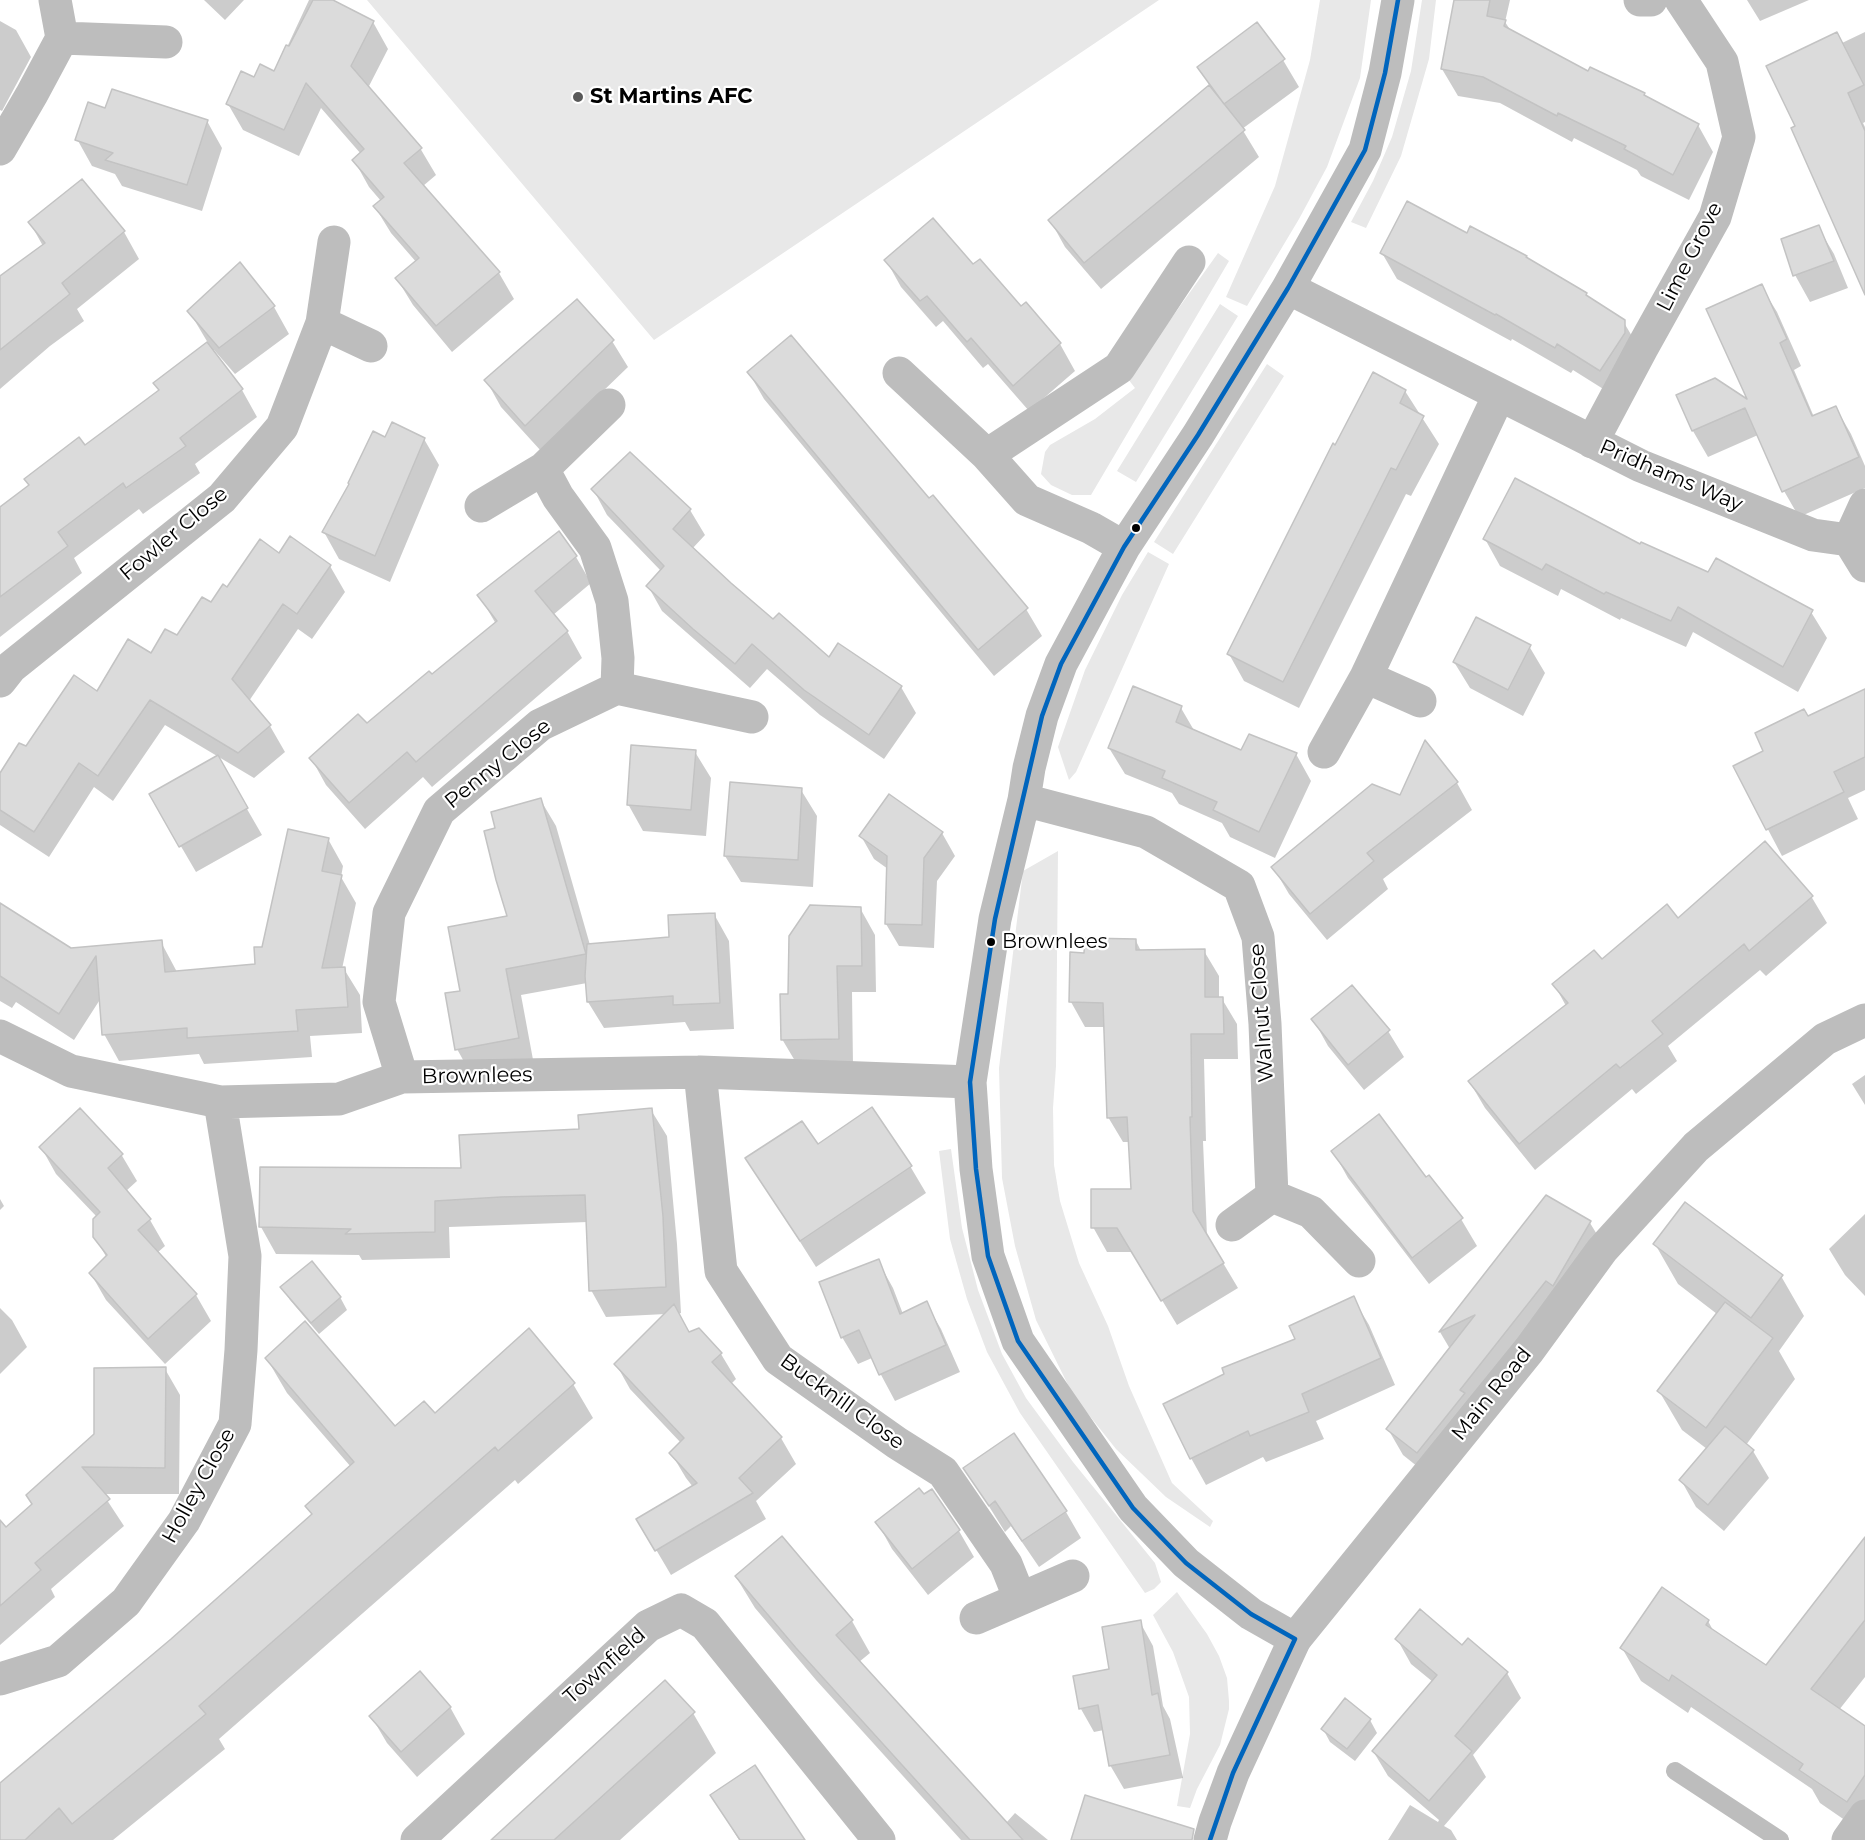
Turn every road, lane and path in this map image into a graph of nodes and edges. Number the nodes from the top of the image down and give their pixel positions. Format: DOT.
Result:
graph roads {
  1 [pos="55,0"];
  2 [pos="1398,0"];
  3 [pos="1640,0"];
  4 [pos="1651,0"];
  5 [pos="1681,0"];
  6 [pos="62,38"];
  7 [pos="166,42"];
  8 [pos="0,149"];
  9 [pos="334,242"];
  10 [pos="1190,262"];
  11 [pos="1288,288"];
  12 [pos="321,323"];
  13 [pos="371,346"];
  14 [pos="899,373"];
  15 [pos="1499,395"];
  16 [pos="609,405"];
  17 [pos="1592,442"];
  18 [pos="987,455"];
  19 [pos="543,469"];
  20 [pos="1865,505"];
  21 [pos="481,506"];
  22 [pos="1124,547"];
  23 [pos="1857,553"];
  24 [pos="1366,677"];
  25 [pos="0,681"];
  26 [pos="617,688"];
  27 [pos="1420,701"];
  28 [pos="752,717"];
  29 [pos="1324,752"];
  30 [pos="1024,800"];
  31 [pos="1865,1020"];
  32 [pos="0,1036"];
  33 [pos="700,1072"];
  34 [pos="402,1077"];
  35 [pos="970,1082"];
  36 [pos="220,1102"];
  37 [pos="1272,1196"];
  38 [pos="1232,1225"];
  39 [pos="1359,1261"];
  40 [pos="1073,1576"];
  41 [pos="1020,1599"];
  42 [pos="976,1618"];
  43 [pos="1295,1639"];
  44 [pos="0,1679"];
  45 [pos="1675,1771"];
  46 [pos="1865,1816"];
  47 [pos="417,1840"];
  48 [pos="879,1840"];
  49 [pos="1210,1840"];
  50 [pos="1780,1840"];
  51 [pos="1848,1840"];
  1 -- 6 [label="street"];
  2 -- 11 [label="street"];
  3 -- 4 [label="street"];
  5 -- 17 [label="street, Lime Grove"];
  6 -- 7 [label="street"];
  6 -- 8 [label="street"];
  9 -- 12 [label="street, Fowler Close"];
  10 -- 18 [label="street"];
  11 -- 15 [label="street, Pridhams Way"];
  11 -- 22 [label="street"];
  12 -- 13 [label="street"];
  12 -- 25 [label="street, Fowler Close"];
  14 -- 18 [label="street"];
  15 -- 17 [label="street, Pridhams Way"];
  15 -- 24 [label="street"];
  16 -- 19 [label="street"];
  17 -- 23 [label="street, Pridhams Way"];
  18 -- 22 [label="street"];
  19 -- 21 [label="street"];
  19 -- 26 [label="street"];
  20 -- 23 [label="street, Pridhams Way"];
  22 -- 30 [label="street"];
  24 -- 27 [label="street"];
  24 -- 29 [label="street"];
  26 -- 28 [label="street"];
  26 -- 34 [label="street, Penny Close"];
  30 -- 35 [label="street"];
  30 -- 37 [label="street, Walnut Close"];
  31 -- 43 [label="street, Main Road"];
  32 -- 36 [label="street, Brownlees"];
  33 -- 34 [label="street, Brownlees"];
  33 -- 35 [label="street, Brownlees"];
  33 -- 41 [label="street, Bucknill Close"];
  34 -- 36 [label="street, Brownlees"];
  35 -- 43 [label="street"];
  36 -- 44 [label="street, Holley Close"];
  37 -- 38 [label="street"];
  37 -- 39 [label="street"];
  40 -- 41 [label="street"];
  41 -- 42 [label="street"];
  43 -- 49 [label="street, Main Road"];
  45 -- 50 [label="lane"];
  46 -- 51 [label="street"];
  47 -- 48 [label="street, Townfield"];
}
